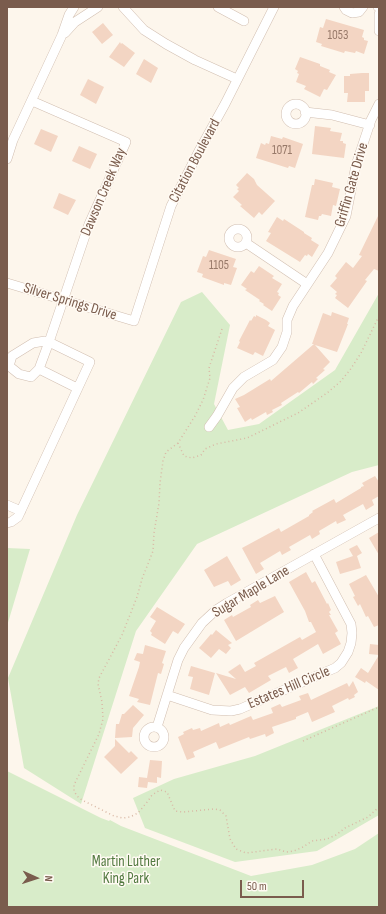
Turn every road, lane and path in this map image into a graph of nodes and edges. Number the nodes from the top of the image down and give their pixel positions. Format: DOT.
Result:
graph roads {
  1 [pos="74,7"];
  2 [pos="98,7"];
  3 [pos="123,7"];
  4 [pos="218,7"];
  5 [pos="274,7"];
  6 [pos="344,7"];
  7 [pos="363,7"];
  8 [pos="379,14"];
  9 [pos="244,21"];
  10 [pos="379,32"];
  11 [pos="62,35"];
  12 [pos="237,79"];
  13 [pos="32,101"];
  14 [pos="379,104"];
  15 [pos="305,112"];
  16 [pos="370,125"];
  17 [pos="7,159"];
  18 [pos="246,243"];
  19 [pos="7,283"];
  20 [pos="307,284"];
  21 [pos="63,300"];
  22 [pos="379,316"];
  23 [pos="134,321"];
  24 [pos="222,329"];
  25 [pos="49,342"];
  26 [pos="39,369"];
  27 [pos="77,388"];
  28 [pos="209,427"];
  29 [pos="178,443"];
  30 [pos="7,505"];
  31 [pos="21,511"];
  32 [pos="379,518"];
  33 [pos="7,523"];
  34 [pos="314,554"];
  35 [pos="167,695"];
  36 [pos="379,707"];
  37 [pos="157,727"];
  38 [pos="303,741"];
  39 [pos="379,806"];
  1 -- 11 [label="street"];
  2 -- 11 [label="street"];
  3 -- 12 [label="street"];
  4 -- 9 [label="street"];
  5 -- 12 [label="street, Citation Boulevard"];
  6 -- 7 [label="street"];
  8 -- 10 [label="street"];
  11 -- 13 [label="street"];
  12 -- 23 [label="street, Citation Boulevard"];
  13 -- 17 [label="street"];
  13 -- 21 [label="street, Dawson Creek Way"];
  14 -- 16 [label="street, Griffin Gate Drive"];
  15 -- 16 [label="street"];
  16 -- 20 [label="street, Griffin Gate Drive"];
  18 -- 20 [label="street"];
  19 -- 21 [label="street, Silver Springs Drive"];
  20 -- 28 [label="street"];
  21 -- 23 [label="street, Silver Springs Drive"];
  21 -- 25 [label="street, Dawson Creek Way"];
  22 -- 29 [label="path"];
  24 -- 29 [label="path"];
  25 -- 26 [label="street, Dawson Creek Way"];
  25 -- 26 [label="street"];
  25 -- 27 [label="street"];
  26 -- 27 [label="street"];
  27 -- 31 [label="street"];
  29 -- 39 [label="path"];
  30 -- 31 [label="street"];
  31 -- 33 [label="street"];
  32 -- 34 [label="street, Sugar Maple Lane"];
  34 -- 35 [label="street, Sugar Maple Lane"];
  34 -- 35 [label="street, Estates Hill Circle"];
  35 -- 37 [label="street, Sugar Maple Lane"];
  36 -- 38 [label="path"];
}
